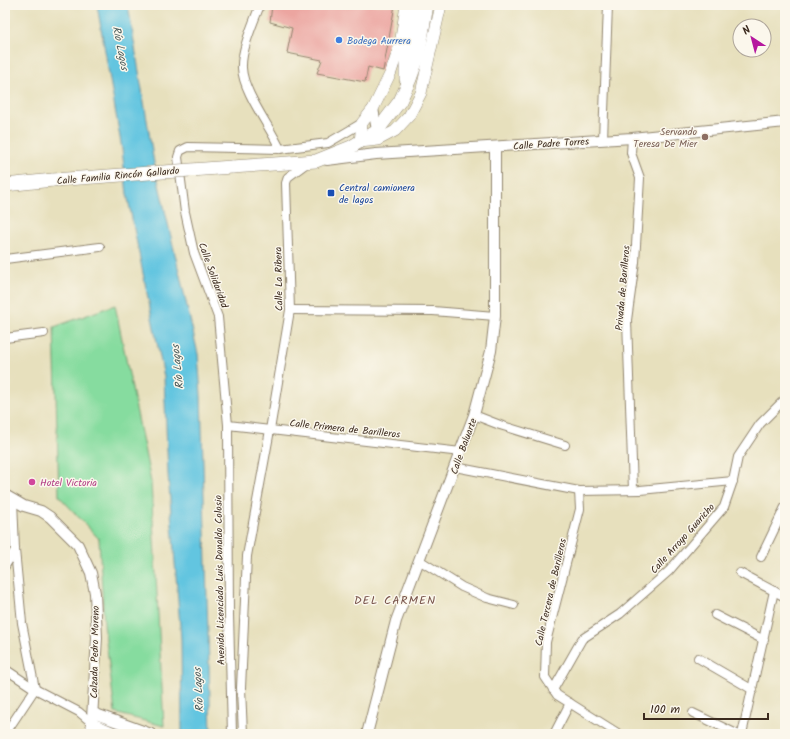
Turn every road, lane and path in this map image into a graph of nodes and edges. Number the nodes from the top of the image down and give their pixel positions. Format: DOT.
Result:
graph roads {
  1 [pos="260,5"];
  2 [pos="406,5"];
  3 [pos="416,5"];
  4 [pos="427,5"];
  5 [pos="441,5"];
  6 [pos="608,5"];
  7 [pos="406,87"];
  8 [pos="373,109"];
  9 [pos="785,122"];
  10 [pos="362,123"];
  11 [pos="378,136"];
  12 [pos="632,138"];
  13 [pos="603,139"];
  14 [pos="360,142"];
  15 [pos="495,147"];
  16 [pos="280,149"];
  17 [pos="376,154"];
  18 [pos="313,161"];
  19 [pos="5,185"];
  20 [pos="100,247"];
  21 [pos="5,259"];
  22 [pos="290,310"];
  23 [pos="495,316"];
  24 [pos="44,333"];
  25 [pos="5,338"];
  26 [pos="785,399"];
  27 [pos="474,415"];
  28 [pos="228,425"];
  29 [pos="270,430"];
  30 [pos="565,445"];
  31 [pos="461,452"];
  32 [pos="455,467"];
  33 [pos="733,481"];
  34 [pos="633,490"];
  35 [pos="579,491"];
  36 [pos="8,498"];
  37 [pos="785,507"];
  38 [pos="14,550"];
  39 [pos="761,557"];
  40 [pos="419,560"];
  41 [pos="5,566"];
  42 [pos="740,573"];
  43 [pos="774,591"];
  44 [pos="785,597"];
  45 [pos="514,605"];
  46 [pos="715,615"];
  47 [pos="764,640"];
  48 [pos="698,658"];
  49 [pos="5,669"];
  50 [pos="35,688"];
  51 [pos="753,690"];
  52 [pos="556,692"];
  53 [pos="570,703"];
  54 [pos="79,712"];
  55 [pos="93,713"];
  56 [pos="693,713"];
  57 [pos="92,723"];
  58 [pos="5,734"];
  59 [pos="91,734"];
  60 [pos="118,734"];
  61 [pos="151,734"];
  62 [pos="232,734"];
  63 [pos="243,734"];
  64 [pos="367,734"];
  65 [pos="554,734"];
  66 [pos="619,734"];
  67 [pos="737,734"];
  68 [pos="742,734"];
  1 -- 16 [label="street"];
  2 -- 8 [label="main road"];
  3 -- 7 [label="highway"];
  4 -- 7 [label="highway, Calle Familia Rincón Gallardo"];
  5 -- 11 [label="main road"];
  6 -- 13 [label="street"];
  7 -- 11 [label="highway, Calle Familia Rincón Gallardo"];
  8 -- 10 [label="main road"];
  8 -- 11 [label="street"];
  9 -- 12 [label="street, Calle Padre Torres"];
  10 -- 14 [label="main road"];
  10 -- 16 [label="street"];
  11 -- 14 [label="highway, Calle Familia Rincón Gallardo"];
  11 -- 17 [label="street"];
  12 -- 13 [label="street, Calle Padre Torres"];
  12 -- 34 [label="street, Privada de Barilleros"];
  13 -- 15 [label="street, Calle Padre Torres"];
  14 -- 18 [label="highway, Calle Familia Rincón Gallardo"];
  15 -- 17 [label="street, Calle Padre Torres"];
  15 -- 23 [label="street, Calle Baluarte"];
  16 -- 28 [label="street, Calle Solidaridad"];
  17 -- 18 [label="street, Calle Padre Torres"];
  18 -- 19 [label="highway, Calle Familia Rincón Gallardo, bridge"];
  18 -- 22 [label="street, Calle La Ribera"];
  20 -- 21 [label="street"];
  22 -- 23 [label="street"];
  22 -- 29 [label="street, Calle La Ribera"];
  23 -- 27 [label="street, Calle Baluarte"];
  24 -- 25 [label="street"];
  26 -- 33 [label="street, Calle Arroyo Guaricho"];
  27 -- 30 [label="street"];
  27 -- 31 [label="street, Calle Baluarte"];
  28 -- 29 [label="street, Calle Primera de Barilleros"];
  28 -- 62 [label="street, Avenida Licenciado Luis Donaldo Colosio"];
  29 -- 31 [label="street, Calle Primera de Barilleros"];
  29 -- 63 [label="street"];
  31 -- 32 [label="street, Calle Baluarte"];
  32 -- 35 [label="street"];
  32 -- 40 [label="street, Calle Baluarte"];
  33 -- 34 [label="street"];
  33 -- 52 [label="street, Calle Arroyo Guaricho"];
  34 -- 35 [label="street"];
  35 -- 52 [label="street, Calle Tercera de Barilleros"];
  36 -- 38 [label="street"];
  36 -- 55 [label="street, Calzada Pedro Moreno"];
  37 -- 39 [label="street"];
  38 -- 41 [label="street"];
  38 -- 50 [label="street"];
  40 -- 45 [label="street"];
  40 -- 64 [label="street, Calle Baluarte"];
  42 -- 43 [label="street"];
  43 -- 44 [label="street"];
  43 -- 47 [label="street"];
  46 -- 47 [label="street"];
  47 -- 51 [label="street"];
  48 -- 51 [label="street"];
  49 -- 50 [label="street"];
  50 -- 54 [label="street"];
  50 -- 58 [label="street"];
  51 -- 68 [label="street"];
  52 -- 53 [label="street"];
  53 -- 65 [label="street"];
  53 -- 66 [label="street"];
  54 -- 55 [label="street"];
  54 -- 57 [label="street"];
  55 -- 57 [label="street, Calzada Pedro Moreno"];
  55 -- 61 [label="street"];
  56 -- 67 [label="street"];
  57 -- 59 [label="street, Calzada Pedro Moreno"];
  57 -- 60 [label="street"];
}
